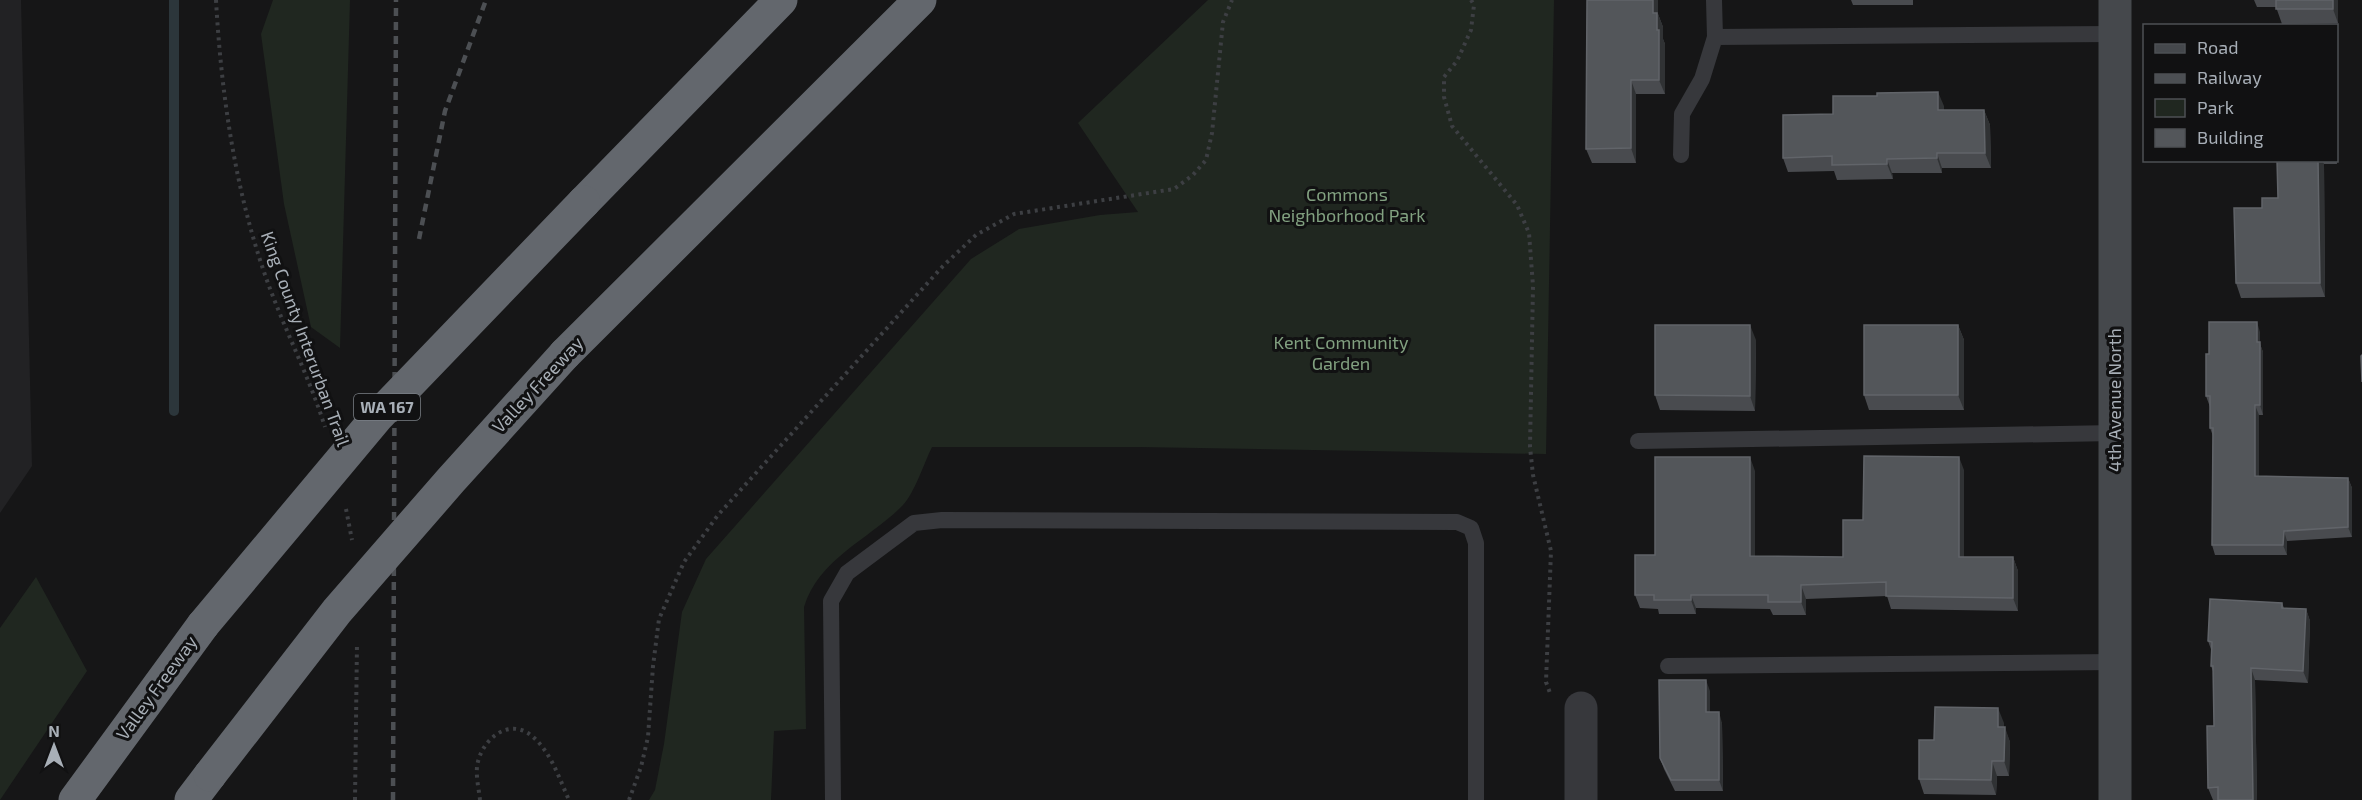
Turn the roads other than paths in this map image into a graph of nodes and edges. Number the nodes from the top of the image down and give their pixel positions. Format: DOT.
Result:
graph roads {
  1 [pos="781,0"];
  2 [pos="920,0"];
  3 [pos="1714,0"];
  4 [pos="2115,0"];
  5 [pos="2115,34"];
  6 [pos="1715,37"];
  7 [pos="1681,155"];
  8 [pos="2115,433"];
  9 [pos="1638,441"];
  10 [pos="2115,662"];
  11 [pos="1668,666"];
  12 [pos="1581,708"];
  13 [pos="200,787"];
  14 [pos="75,800"];
  15 [pos="833,800"];
  16 [pos="1476,800"];
  17 [pos="1581,800"];
  18 [pos="2115,800"];
  1 -- 14 [label="highway, Valley Freeway / WA 167, bridge"];
  2 -- 13 [label="highway, Valley Freeway, bridge"];
  3 -- 6 [label="lane"];
  4 -- 5 [label="street, 4th Avenue North"];
  5 -- 6 [label="lane"];
  5 -- 8 [label="street, 4th Avenue North"];
  6 -- 7 [label="lane"];
  8 -- 9 [label="lane"];
  8 -- 10 [label="street, 4th Avenue North"];
  10 -- 11 [label="lane"];
  10 -- 18 [label="street, 4th Avenue North"];
  12 -- 17 [label="street"];
  15 -- 16 [label="lane"];
}
